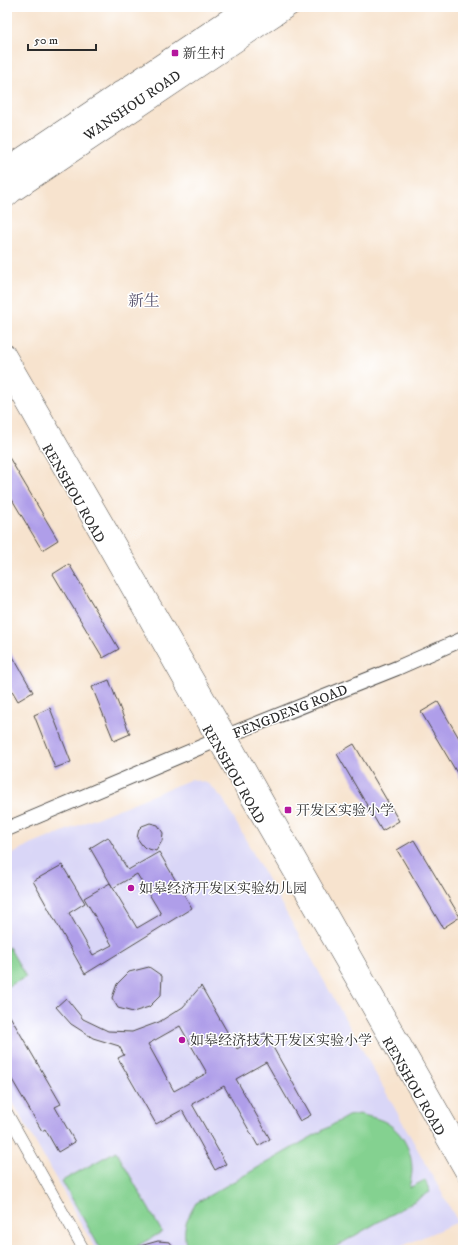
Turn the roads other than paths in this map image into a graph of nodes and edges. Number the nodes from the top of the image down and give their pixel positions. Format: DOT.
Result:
graph roads {
  1 [pos="238,7"];
  2 [pos="258,7"];
  3 [pos="277,7"];
  4 [pos="296,7"];
  5 [pos="7,162"];
  6 [pos="7,175"];
  7 [pos="7,190"];
  8 [pos="7,203"];
  9 [pos="7,352"];
  10 [pos="7,374"];
  11 [pos="463,639"];
  12 [pos="222,738"];
  13 [pos="7,830"];
  14 [pos="7,1113"];
  15 [pos="463,1149"];
  16 [pos="463,1173"];
  17 [pos="84,1250"];
  1 -- 5 [label="street"];
  2 -- 6 [label="main road, WANSHOU ROAD"];
  3 -- 7 [label="main road, WANSHOU ROAD"];
  4 -- 8 [label="street"];
  9 -- 12 [label="main road, RENSHOU ROAD"];
  10 -- 12 [label="main road, RENSHOU ROAD"];
  11 -- 12 [label="street, FENGDENG ROAD"];
  12 -- 13 [label="street, FENGDENG ROAD"];
  12 -- 15 [label="main road, RENSHOU ROAD"];
  12 -- 16 [label="main road, RENSHOU ROAD"];
  14 -- 17 [label="street"];
}
